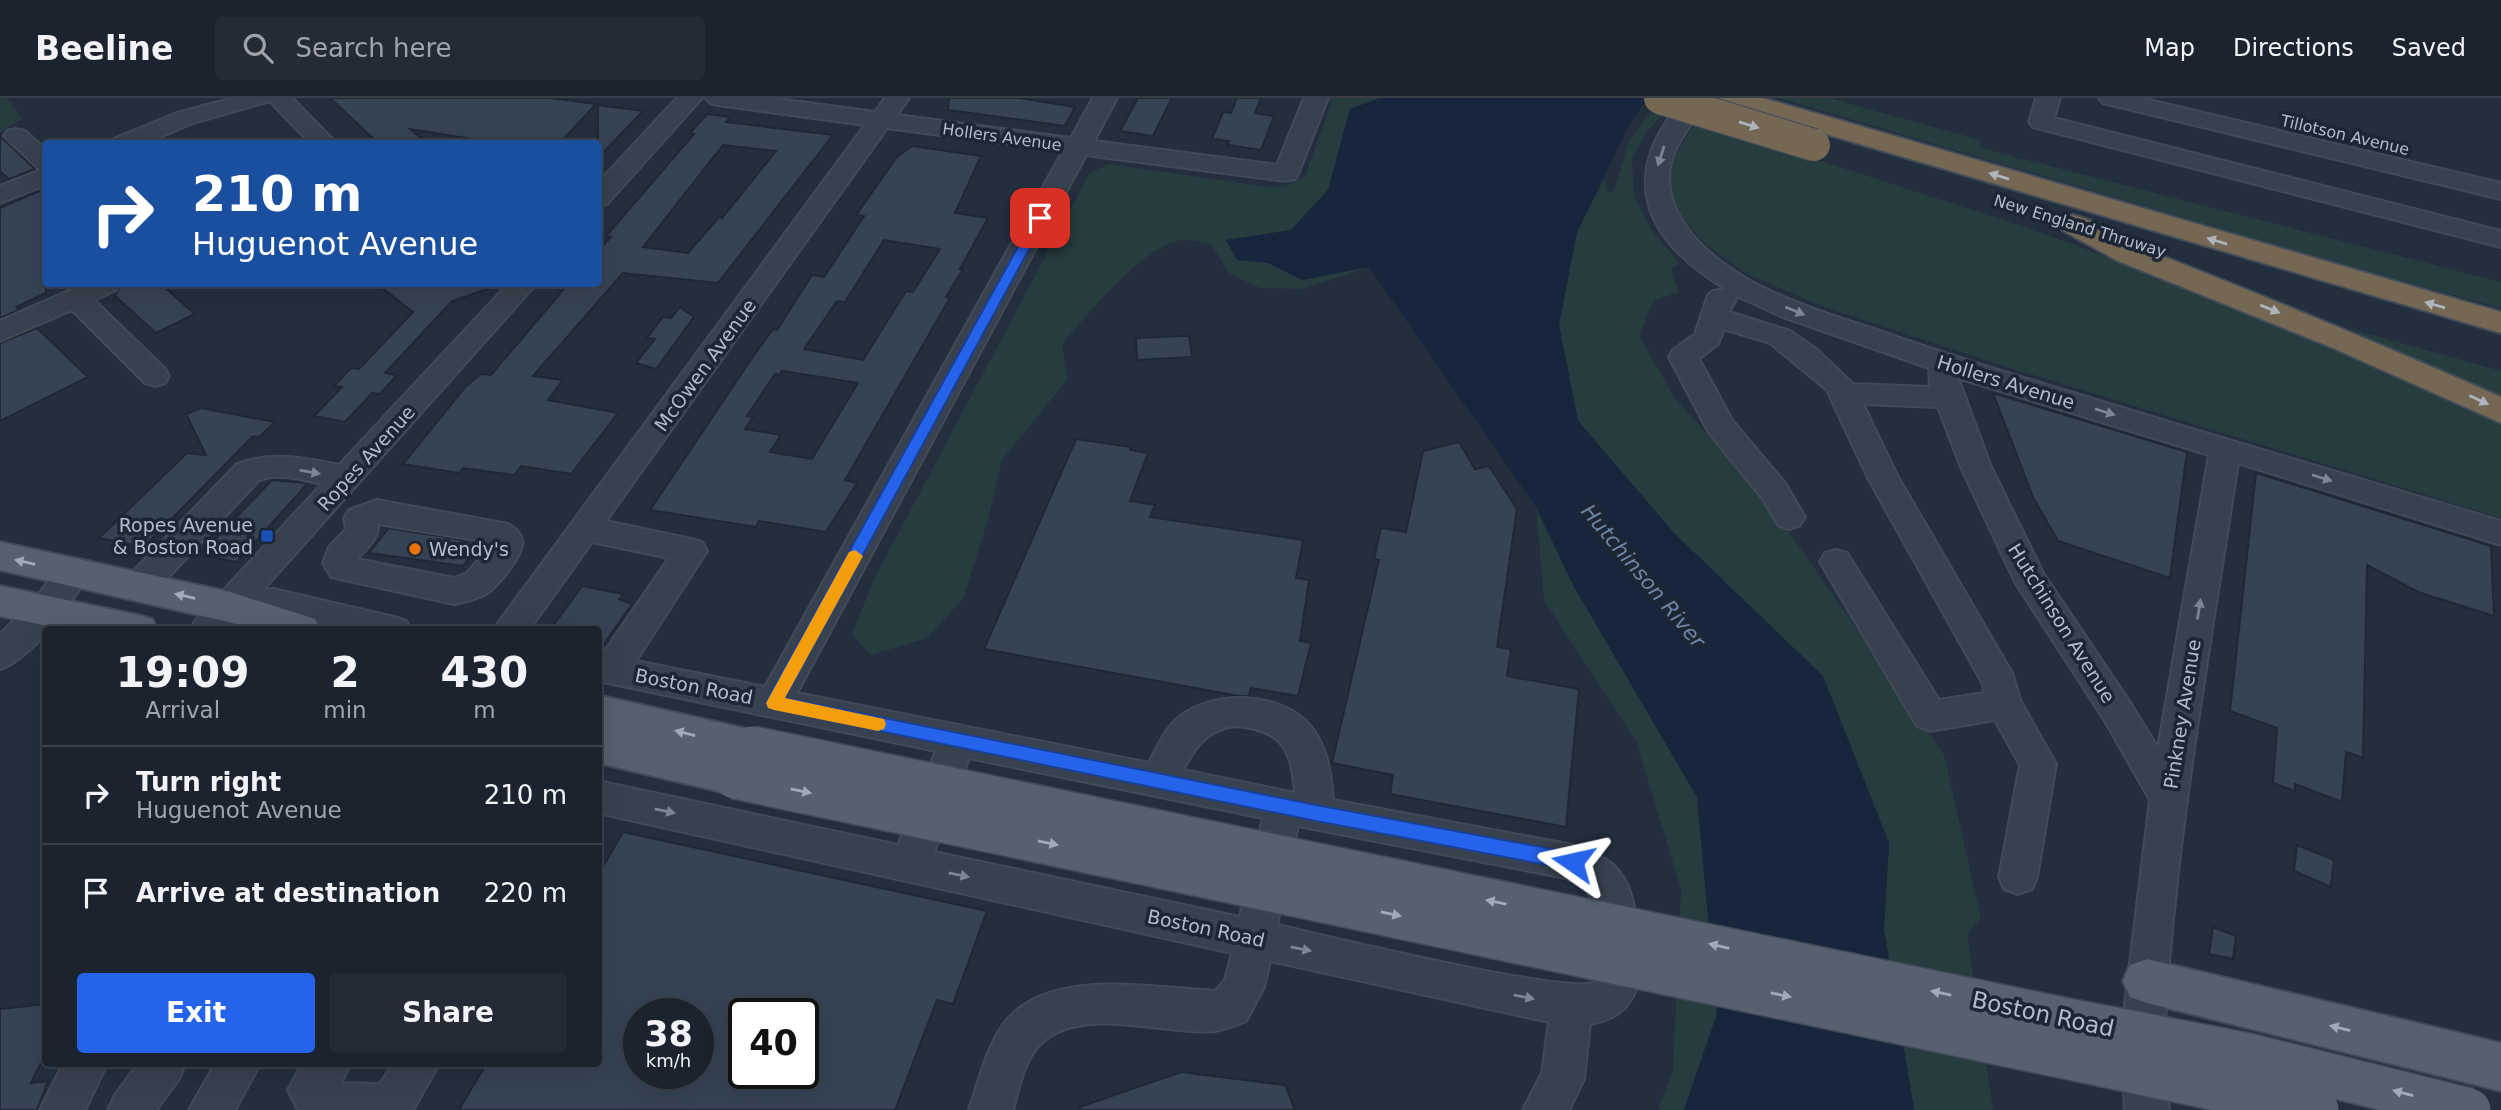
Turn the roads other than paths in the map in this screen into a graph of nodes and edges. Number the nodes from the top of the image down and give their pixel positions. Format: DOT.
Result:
graph roads {
  1 [pos="279,98"];
  2 [pos="690,98"];
  3 [pos="718,98"];
  4 [pos="1105,98"];
  5 [pos="1316,98"];
  6 [pos="1660,98"];
  7 [pos="1734,98"];
  8 [pos="2048,98"];
  9 [pos="2111,98"];
  10 [pos="2190,98"];
  11 [pos="1697,99"];
  12 [pos="249,101"];
  13 [pos="889,109"];
  14 [pos="1820,135"];
  15 [pos="16,136"];
  16 [pos="132,140"];
  17 [pos="321,140"];
  18 [pos="1079,148"];
  19 [pos="42,160"];
  20 [pos="2501,171"];
  21 [pos="42,178"];
  22 [pos="2501,191"];
  23 [pos="0,195"];
  24 [pos="602,195"];
  25 [pos="2073,224"];
  26 [pos="2501,239"];
  27 [pos="1737,283"];
  28 [pos="100,287"];
  29 [pos="520,287"];
  30 [pos="76,298"];
  31 [pos="1716,317"];
  32 [pos="2501,323"];
  33 [pos="0,332"];
  34 [pos="2501,350"];
  35 [pos="1943,364"];
  36 [pos="155,376"];
  37 [pos="1843,394"];
  38 [pos="1949,397"];
  39 [pos="2501,411"];
  40 [pos="2225,449"];
  41 [pos="347,478"];
  42 [pos="318,510"];
  43 [pos="1789,517"];
  44 [pos="360,518"];
  45 [pos="586,529"];
  46 [pos="2501,533"];
  47 [pos="0,556"];
  48 [pos="1836,562"];
  49 [pos="74,572"];
  50 [pos="377,575"];
  51 [pos="140,586"];
  52 [pos="0,601"];
  53 [pos="46,610"];
  54 [pos="218,618"];
  55 [pos="342,618"];
  56 [pos="120,626"];
  57 [pos="273,626"];
  58 [pos="377,626"];
  59 [pos="513,626"];
  60 [pos="0,654"];
  61 [pos="605,668"];
  62 [pos="774,703"];
  63 [pos="2004,704"];
  64 [pos="602,713"];
  65 [pos="958,740"];
  66 [pos="602,745"];
  67 [pos="743,762"];
  68 [pos="1158,781"];
  69 [pos="2168,797"];
  70 [pos="602,798"];
  71 [pos="1300,810"];
  72 [pos="910,864"];
  73 [pos="2018,877"];
  74 [pos="1254,939"];
  75 [pos="2147,981"];
  76 [pos="1572,1004"];
  77 [pos="84,1067"];
  78 [pos="162,1067"];
  79 [pos="237,1067"];
  80 [pos="327,1067"];
  81 [pos="416,1067"];
  82 [pos="2501,1067"];
  83 [pos="62,1110"];
  84 [pos="130,1110"];
  85 [pos="211,1110"];
  86 [pos="991,1110"];
  87 [pos="1545,1110"];
  88 [pos="2147,1110"];
  89 [pos="2317,1110"];
  90 [pos="2469,1110"];
  1 -- 17 [label="street"];
  2 -- 24 [label="street"];
  3 -- 13 [label="street, Hollers Avenue"];
  4 -- 18 [label="street"];
  5 -- 18 [label="street, Hollers Avenue"];
  6 -- 14 [label="highway, New England Thruway, one-way, bridge"];
  7 -- 14 [label="highway, New England Thruway"];
  8 -- 26 [label="street"];
  9 -- 22 [label="street"];
  10 -- 20 [label="street, Tillotson Avenue"];
  11 -- 27 [label="street, Hollers Avenue, one-way"];
  12 -- 16 [label="street"];
  13 -- 18 [label="street, Hollers Avenue"];
  13 -- 45 [label="street, McOwen Avenue"];
  14 -- 25 [label="highway, New England Thruway"];
  32 -- 14 [label="highway, New England Thruway, one-way"];
  15 -- 19 [label="street"];
  18 -- 62 [label="street"];
  21 -- 23 [label="street"];
  25 -- 34 [label="highway, New England Thruway"];
  25 -- 39 [label="highway, one-way"];
  27 -- 31 [label="street"];
  27 -- 35 [label="street, Hollers Avenue, one-way"];
  28 -- 30 [label="street"];
  29 -- 41 [label="street, Ropes Avenue"];
  30 -- 33 [label="street"];
  30 -- 36 [label="street"];
  31 -- 37 [label="street"];
  31 -- 43 [label="street"];
  35 -- 38 [label="street, Hutchinson Avenue"];
  35 -- 40 [label="street, Hollers Avenue, one-way"];
  37 -- 38 [label="street"];
  37 -- 63 [label="street"];
  38 -- 69 [label="street, Hutchinson Avenue"];
  40 -- 46 [label="street, Hollers Avenue, one-way"];
  69 -- 40 [label="street, Pinkney Avenue, one-way"];
  41 -- 42 [label="street, Ropes Avenue"];
  51 -- 41 [label="street, one-way"];
  42 -- 44 [label="street"];
  42 -- 54 [label="street, Ropes Avenue"];
  44 -- 50 [label="street"];
  44 -- 50 [label="street"];
  45 -- 59 [label="street, McOwen Avenue"];
  45 -- 61 [label="street"];
  49 -- 47 [label="main road, one-way"];
  48 -- 63 [label="street"];
  49 -- 51 [label="main road"];
  49 -- 53 [label="street"];
  50 -- 55 [label="street"];
  54 -- 51 [label="main road, one-way"];
  52 -- 53 [label="main road"];
  53 -- 56 [label="main road"];
  53 -- 60 [label="street"];
  54 -- 55 [label="street"];
  54 -- 57 [label="main road"];
  55 -- 58 [label="street"];
  61 -- 62 [label="street, Boston Road"];
  62 -- 65 [label="street, Boston Road"];
  63 -- 73 [label="street"];
  67 -- 64 [label="main road, Boston Road, one-way"];
  65 -- 68 [label="street, Boston Road"];
  65 -- 72 [label="street"];
  66 -- 67 [label="main road, Boston Road"];
  67 -- 89 [label="main road, Boston Road, one-way, bridge"];
  90 -- 67 [label="main road, Boston Road, one-way, bridge"];
  68 -- 71 [label="street, Boston Road"];
  68 -- 71 [label="street"];
  69 -- 75 [label="street, Pinkney Avenue"];
  70 -- 72 [label="street, Boston Road, one-way"];
  71 -- 74 [label="street"];
  71 -- 76 [label="street, Boston Road"];
  72 -- 74 [label="street, Boston Road, one-way"];
  74 -- 76 [label="street, Boston Road, one-way"];
  74 -- 86 [label="street"];
  82 -- 75 [label="main road, one-way"];
  75 -- 88 [label="street, Pinkney Avenue"];
  76 -- 87 [label="street"];
  77 -- 83 [label="street"];
  78 -- 84 [label="street"];
  79 -- 85 [label="street"];
  80 -- 81 [label="street"];
}
